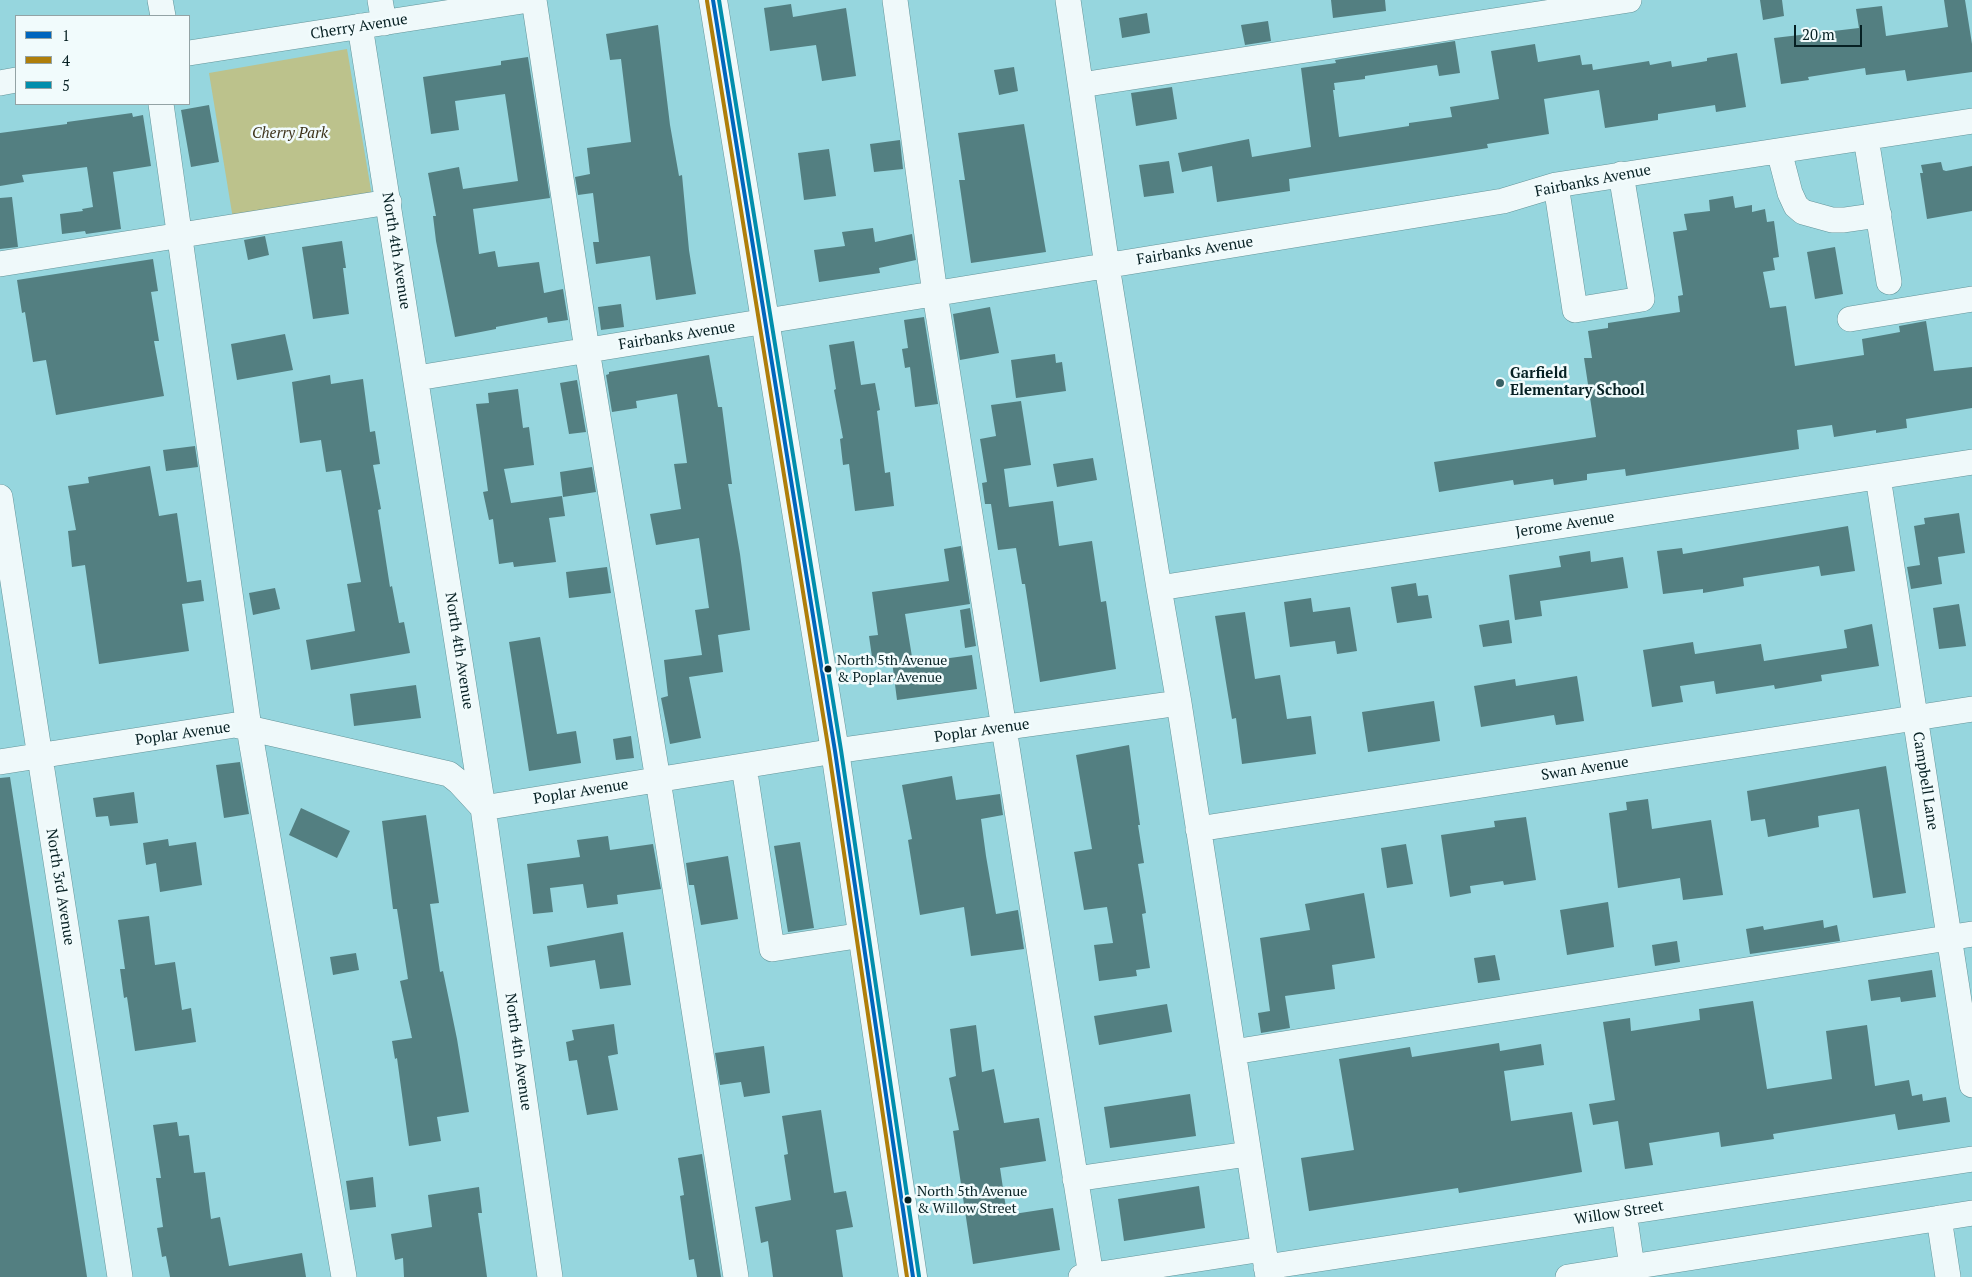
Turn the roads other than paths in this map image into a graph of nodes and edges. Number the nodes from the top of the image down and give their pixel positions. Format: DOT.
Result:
graph roads {
  1 [pos="160,0"];
  2 [pos="529,0"];
  3 [pos="534,0"];
  4 [pos="713,0"];
  5 [pos="895,0"];
  6 [pos="1068,0"];
  7 [pos="1629,0"];
  8 [pos="163,15"];
  9 [pos="375,16"];
  10 [pos="190,53"];
  11 [pos="15,80"];
  12 [pos="0,83"];
  13 [pos="1081,86"];
  14 [pos="161,105"];
  15 [pos="1972,121"];
  16 [pos="1866,138"];
  17 [pos="1779,151"];
  18 [pos="1621,174"];
  19 [pos="1556,185"];
  20 [pos="388,202"];
  21 [pos="1879,215"];
  22 [pos="179,234"];
  23 [pos="0,264"];
  24 [pos="1107,266"];
  25 [pos="1889,282"];
  26 [pos="935,294"];
  27 [pos="1972,299"];
  28 [pos="1850,319"];
  29 [pos="765,321"];
  30 [pos="587,350"];
  31 [pos="417,378"];
  32 [pos="1972,462"];
  33 [pos="1878,477"];
  34 [pos="0,498"];
  35 [pos="1159,588"];
  36 [pos="1180,703"];
  37 [pos="1972,709"];
  38 [pos="1916,718"];
  39 [pos="249,728"];
  40 [pos="1003,728"];
  41 [pos="835,751"];
  42 [pos="39,756"];
  43 [pos="0,762"];
  44 [pos="744,766"];
  45 [pos="658,780"];
  46 [pos="483,808"];
  47 [pos="1198,829"];
  48 [pos="863,935"];
  49 [pos="1961,935"];
  50 [pos="1233,1052"];
  51 [pos="1972,1085"];
  52 [pos="1248,1154"];
  53 [pos="1972,1159"];
  54 [pos="1075,1179"];
  55 [pos="1624,1212"];
  56 [pos="1972,1213"];
  57 [pos="1939,1218"];
  58 [pos="1266,1264"];
  59 [pos="1632,1267"];
  60 [pos="1086,1276"];
  61 [pos="120,1277"];
  62 [pos="344,1277"];
  63 [pos="550,1277"];
  64 [pos="736,1277"];
  65 [pos="913,1277"];
  66 [pos="1568,1277"];
  67 [pos="1948,1277"];
  1 -- 8 [label="street"];
  2 -- 9 [label="street, Cherry Avenue"];
  3 -- 30 [label="street"];
  4 -- 29 [label="main road"];
  5 -- 26 [label="street"];
  6 -- 13 [label="street"];
  7 -- 13 [label="street"];
  9 -- 10 [label="street, Cherry Avenue"];
  9 -- 20 [label="street, North 4th Avenue"];
  11 -- 12 [label="street"];
  13 -- 24 [label="street"];
  14 -- 22 [label="street"];
  15 -- 16 [label="street, Fairbanks Avenue"];
  16 -- 17 [label="street, Fairbanks Avenue"];
  16 -- 21 [label="street"];
  17 -- 18 [label="street, Fairbanks Avenue"];
  17 -- 21 [label="street"];
  18 -- 19 [label="street, Fairbanks Avenue"];
  18 -- 19 [label="street"];
  19 -- 24 [label="street, Fairbanks Avenue"];
  20 -- 22 [label="street"];
  20 -- 31 [label="street, North 4th Avenue"];
  21 -- 25 [label="street"];
  22 -- 23 [label="street"];
  22 -- 39 [label="street"];
  24 -- 26 [label="street, Fairbanks Avenue"];
  24 -- 35 [label="street"];
  26 -- 29 [label="street, Fairbanks Avenue"];
  26 -- 40 [label="street"];
  27 -- 28 [label="street"];
  29 -- 30 [label="street, Fairbanks Avenue"];
  29 -- 41 [label="main road"];
  30 -- 31 [label="street, Fairbanks Avenue"];
  30 -- 45 [label="street"];
  31 -- 46 [label="street, North 4th Avenue"];
  32 -- 33 [label="street, Jerome Avenue"];
  33 -- 35 [label="street, Jerome Avenue"];
  33 -- 38 [label="street, Campbell Lane"];
  34 -- 42 [label="street, North 3rd Avenue"];
  35 -- 36 [label="street"];
  36 -- 40 [label="street, Poplar Avenue"];
  36 -- 47 [label="street"];
  37 -- 38 [label="street, Swan Avenue"];
  38 -- 47 [label="street, Swan Avenue"];
  38 -- 49 [label="street, Campbell Lane"];
  39 -- 42 [label="street, Poplar Avenue"];
  39 -- 46 [label="street, Poplar Avenue"];
  39 -- 62 [label="street"];
  40 -- 41 [label="street, Poplar Avenue"];
  40 -- 54 [label="street"];
  41 -- 44 [label="street, Poplar Avenue"];
  41 -- 48 [label="main road"];
  42 -- 43 [label="street, Poplar Avenue"];
  42 -- 61 [label="street, North 3rd Avenue"];
  44 -- 45 [label="street, Poplar Avenue"];
  44 -- 48 [label="street"];
  45 -- 46 [label="street, Poplar Avenue"];
  45 -- 64 [label="street"];
  46 -- 63 [label="street, North 4th Avenue"];
  47 -- 50 [label="street"];
  48 -- 65 [label="main road"];
  49 -- 50 [label="street"];
  49 -- 51 [label="street, Campbell Lane"];
  50 -- 52 [label="street"];
  52 -- 54 [label="street"];
  52 -- 58 [label="street"];
  53 -- 55 [label="street, Willow Street"];
  54 -- 60 [label="street"];
  55 -- 58 [label="street, Willow Street"];
  55 -- 59 [label="street"];
  56 -- 57 [label="street"];
  57 -- 59 [label="street"];
  57 -- 67 [label="street"];
  58 -- 60 [label="street, Willow Street"];
  59 -- 66 [label="street"];
}
